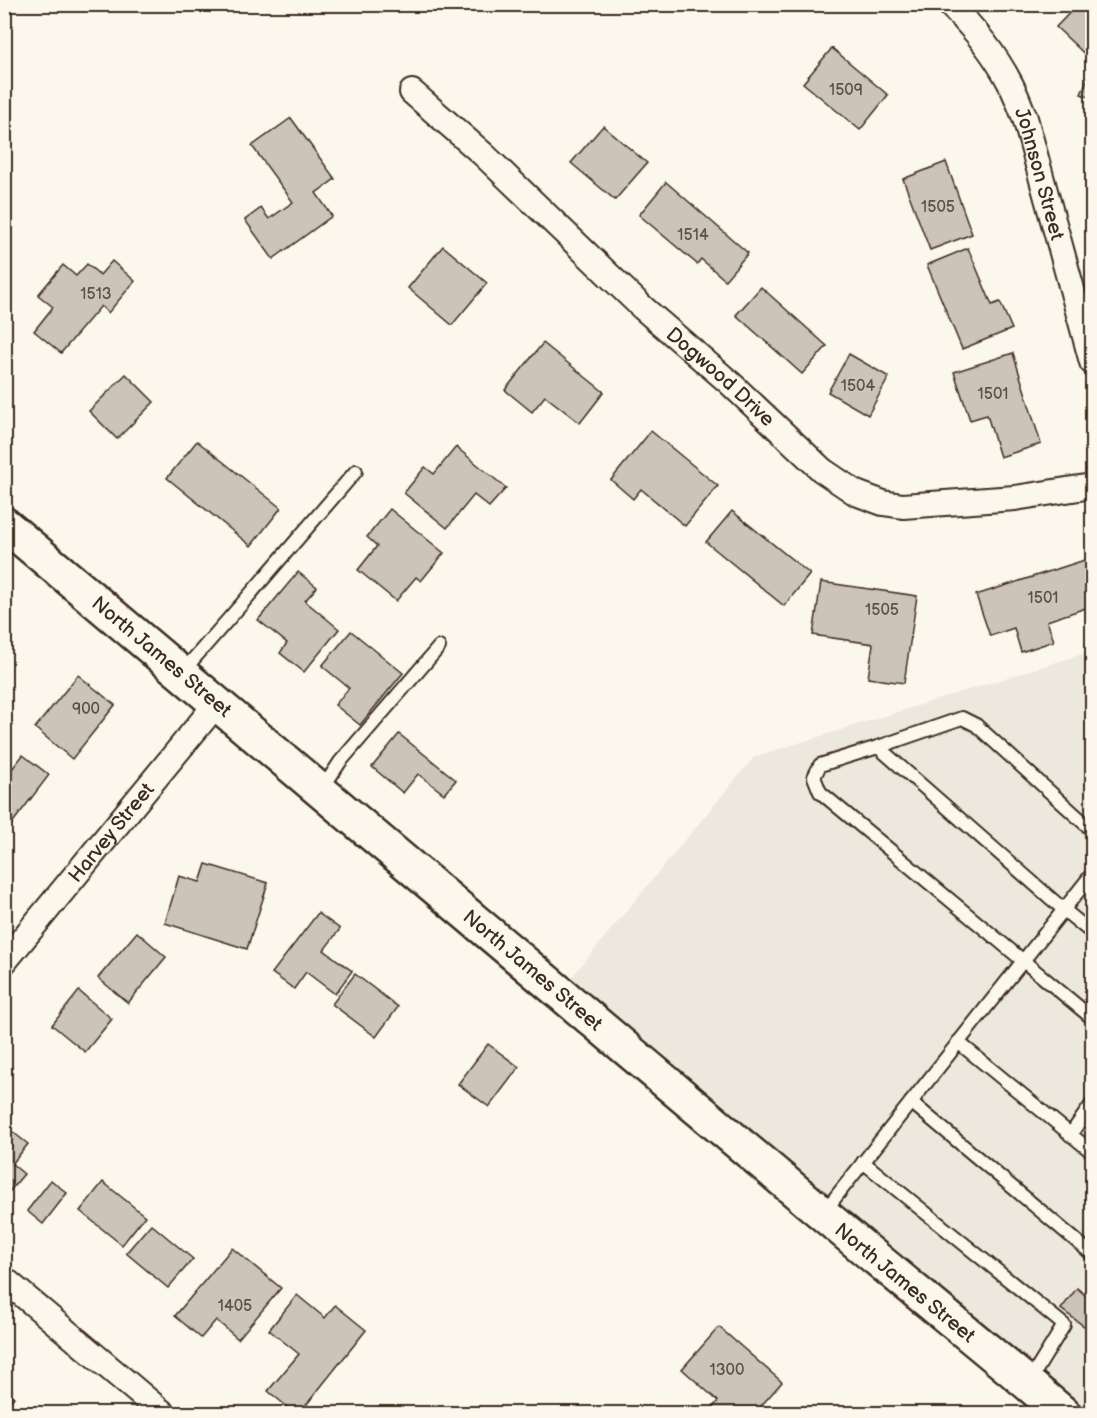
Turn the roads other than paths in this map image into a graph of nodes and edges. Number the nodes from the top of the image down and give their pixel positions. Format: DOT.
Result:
graph roads {
  1 [pos="949,4"];
  2 [pos="412,92"];
  3 [pos="1092,362"];
  4 [pos="356,471"];
  5 [pos="1092,486"];
  6 [pos="4,524"];
  7 [pos="439,647"];
  8 [pos="182,672"];
  9 [pos="219,702"];
  10 [pos="878,747"];
  11 [pos="322,790"];
  12 [pos="1092,830"];
  13 [pos="1092,874"];
  14 [pos="1064,910"];
  15 [pos="1092,933"];
  16 [pos="4,962"];
  17 [pos="1023,962"];
  18 [pos="1092,1018"];
  19 [pos="958,1042"];
  20 [pos="911,1102"];
  21 [pos="1092,1104"];
  22 [pos="1070,1135"];
  23 [pos="1092,1152"];
  24 [pos="863,1162"];
  25 [pos="822,1214"];
  26 [pos="1092,1254"];
  27 [pos="4,1279"];
  28 [pos="1028,1383"];
  29 [pos="164,1413"];
  30 [pos="1064,1413"];
  1 -- 3 [label="street, Johnson Street"];
  2 -- 5 [label="street, Dogwood Drive"];
  4 -- 8 [label="lane"];
  6 -- 8 [label="street, North James Street"];
  7 -- 11 [label="lane"];
  8 -- 9 [label="street, North James Street"];
  9 -- 11 [label="street, North James Street"];
  9 -- 16 [label="street, Harvey Street"];
  10 -- 12 [label="lane"];
  10 -- 14 [label="lane"];
  10 -- 17 [label="lane"];
  11 -- 25 [label="street, North James Street"];
  13 -- 14 [label="lane"];
  14 -- 15 [label="lane"];
  14 -- 17 [label="lane"];
  17 -- 18 [label="lane"];
  17 -- 19 [label="lane"];
  19 -- 20 [label="lane"];
  19 -- 22 [label="lane"];
  20 -- 24 [label="lane"];
  20 -- 26 [label="lane"];
  21 -- 22 [label="lane"];
  22 -- 23 [label="lane"];
  24 -- 25 [label="lane"];
  24 -- 28 [label="lane"];
  25 -- 28 [label="street, North James Street"];
  27 -- 29 [label="street"];
  28 -- 30 [label="street, North James Street"];
}
